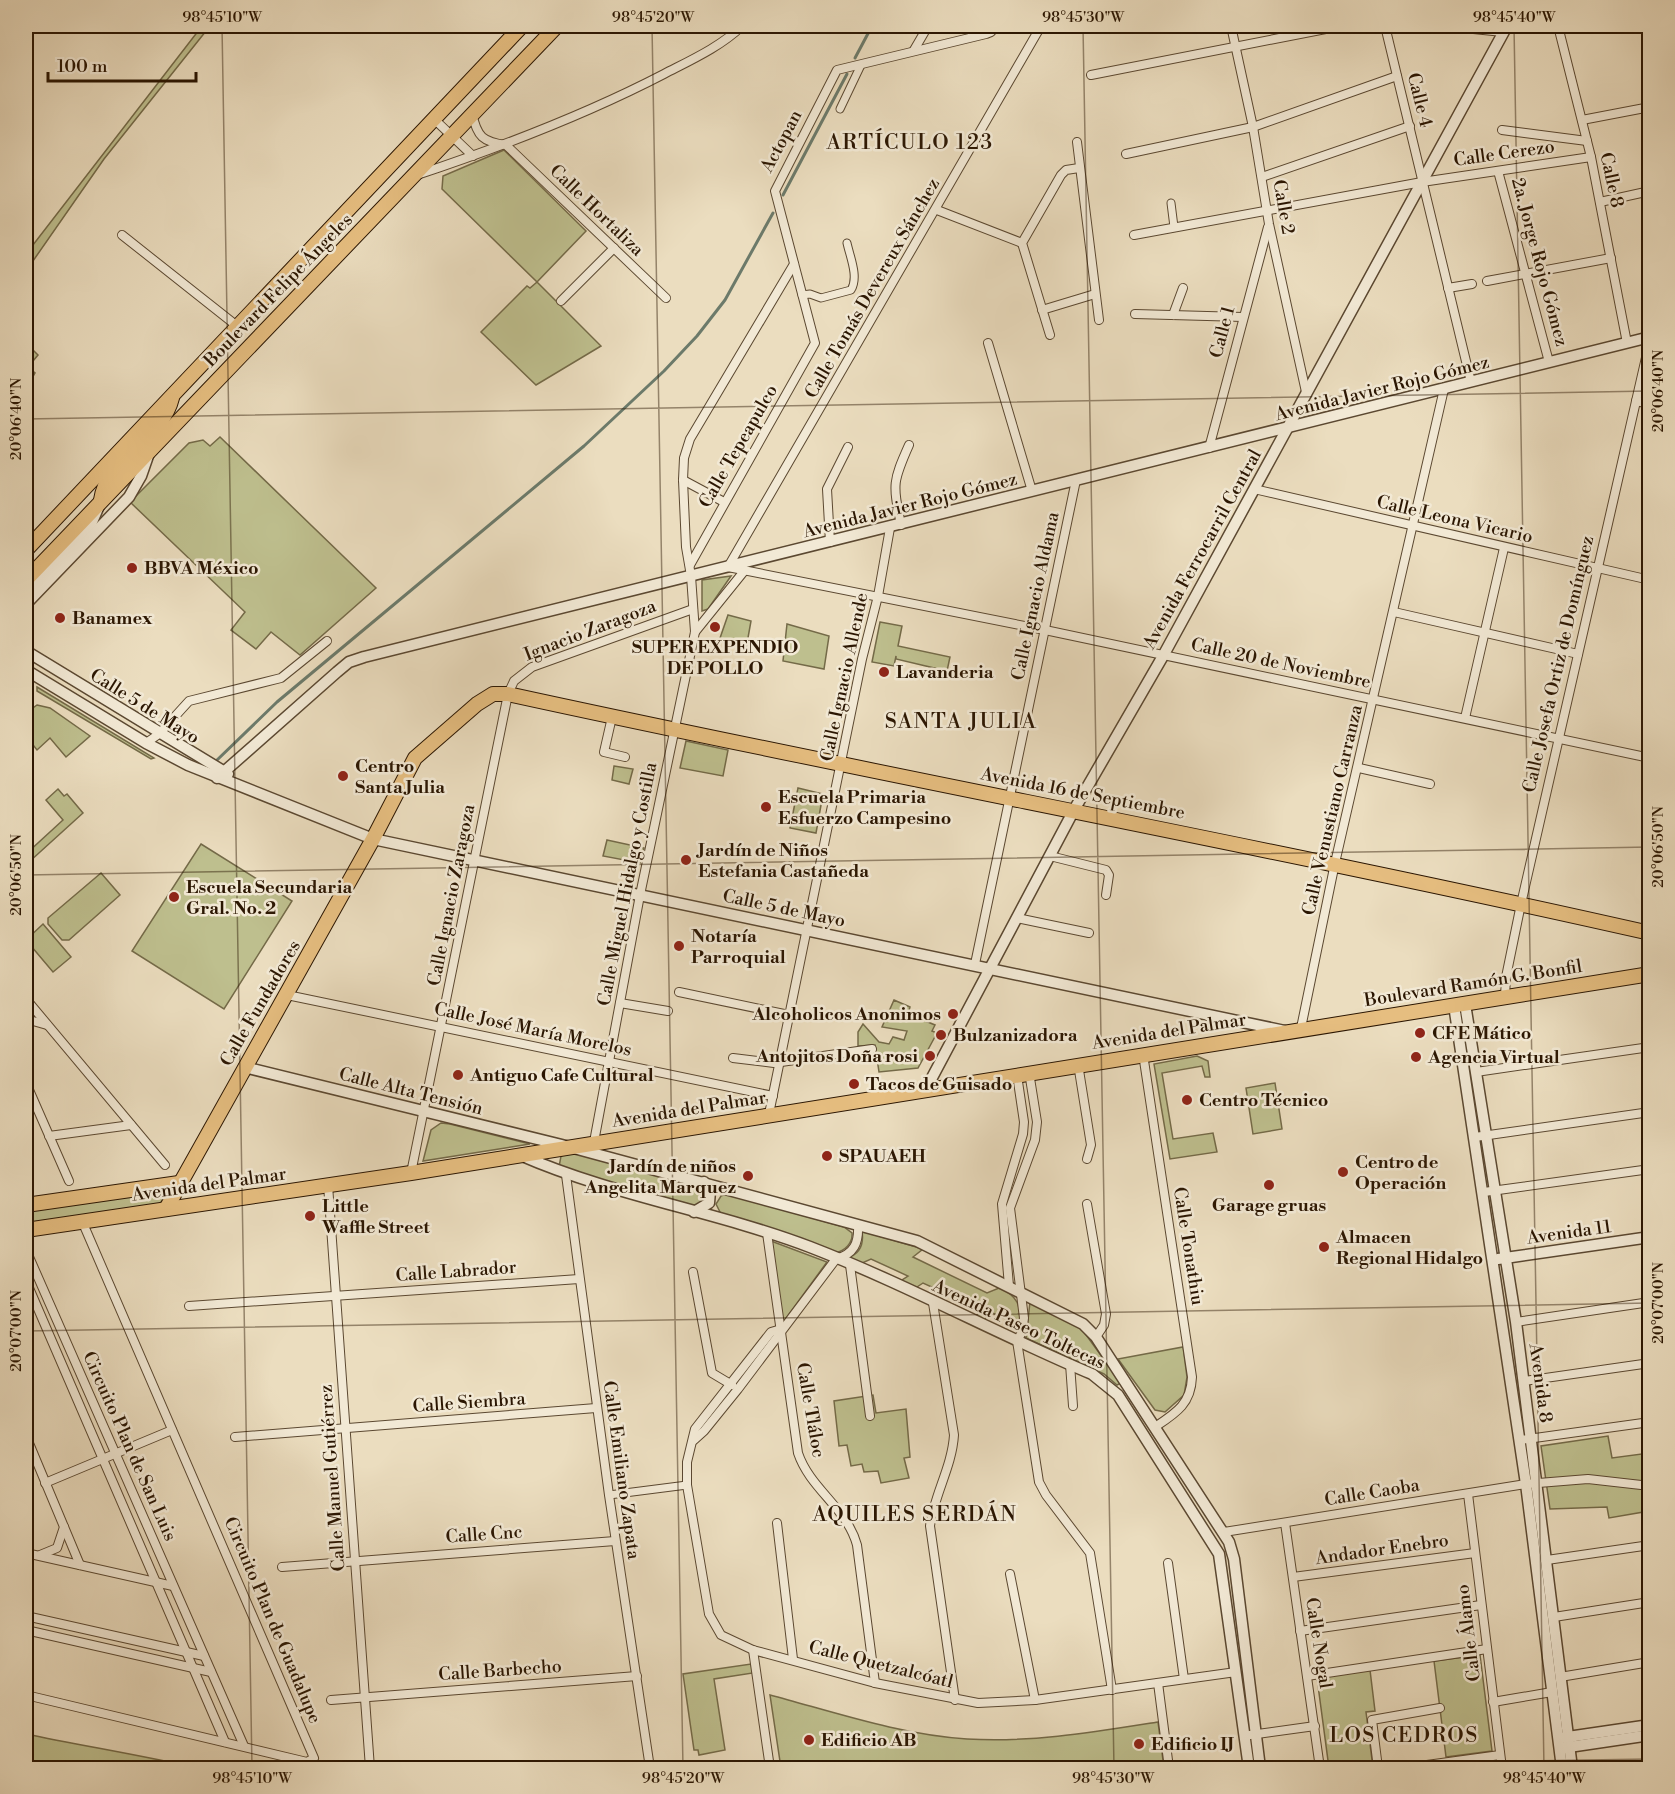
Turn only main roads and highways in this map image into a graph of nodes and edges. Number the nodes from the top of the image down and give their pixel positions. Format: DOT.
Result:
graph roads {
  1 [pos="522,26"];
  2 [pos="557,26"];
  3 [pos="173,393"];
  4 [pos="101,500"];
  5 [pos="26,549"];
  6 [pos="26,580"];
  7 [pos="508,694"];
  8 [pos="1650,933"];
  9 [pos="1650,974"];
  10 [pos="1301,1028"];
  11 [pos="179,1183"];
  12 [pos="26,1205"];
  13 [pos="166,1209"];
  14 [pos="26,1230"];
  1 -- 3 [label="main road, Boulevard Felipe Ángeles"];
  2 -- 4 [label="main road, Boulevard Felipe Ángeles"];
  3 -- 4 [label="main road"];
  3 -- 5 [label="main road, Boulevard Felipe Ángeles"];
  4 -- 6 [label="main road, Boulevard Felipe Ángeles"];
  7 -- 8 [label="main road, Avenida 16 de Septiembre"];
  7 -- 11 [label="main road, Calle Fundadores"];
  9 -- 10 [label="main road, Boulevard Ramón G. Bonfil"];
  10 -- 13 [label="main road, Avenida del Palmar"];
  11 -- 12 [label="main road"];
  11 -- 13 [label="main road, Calle Fundadores"];
  13 -- 14 [label="main road, Avenida del Palmar"];
}
